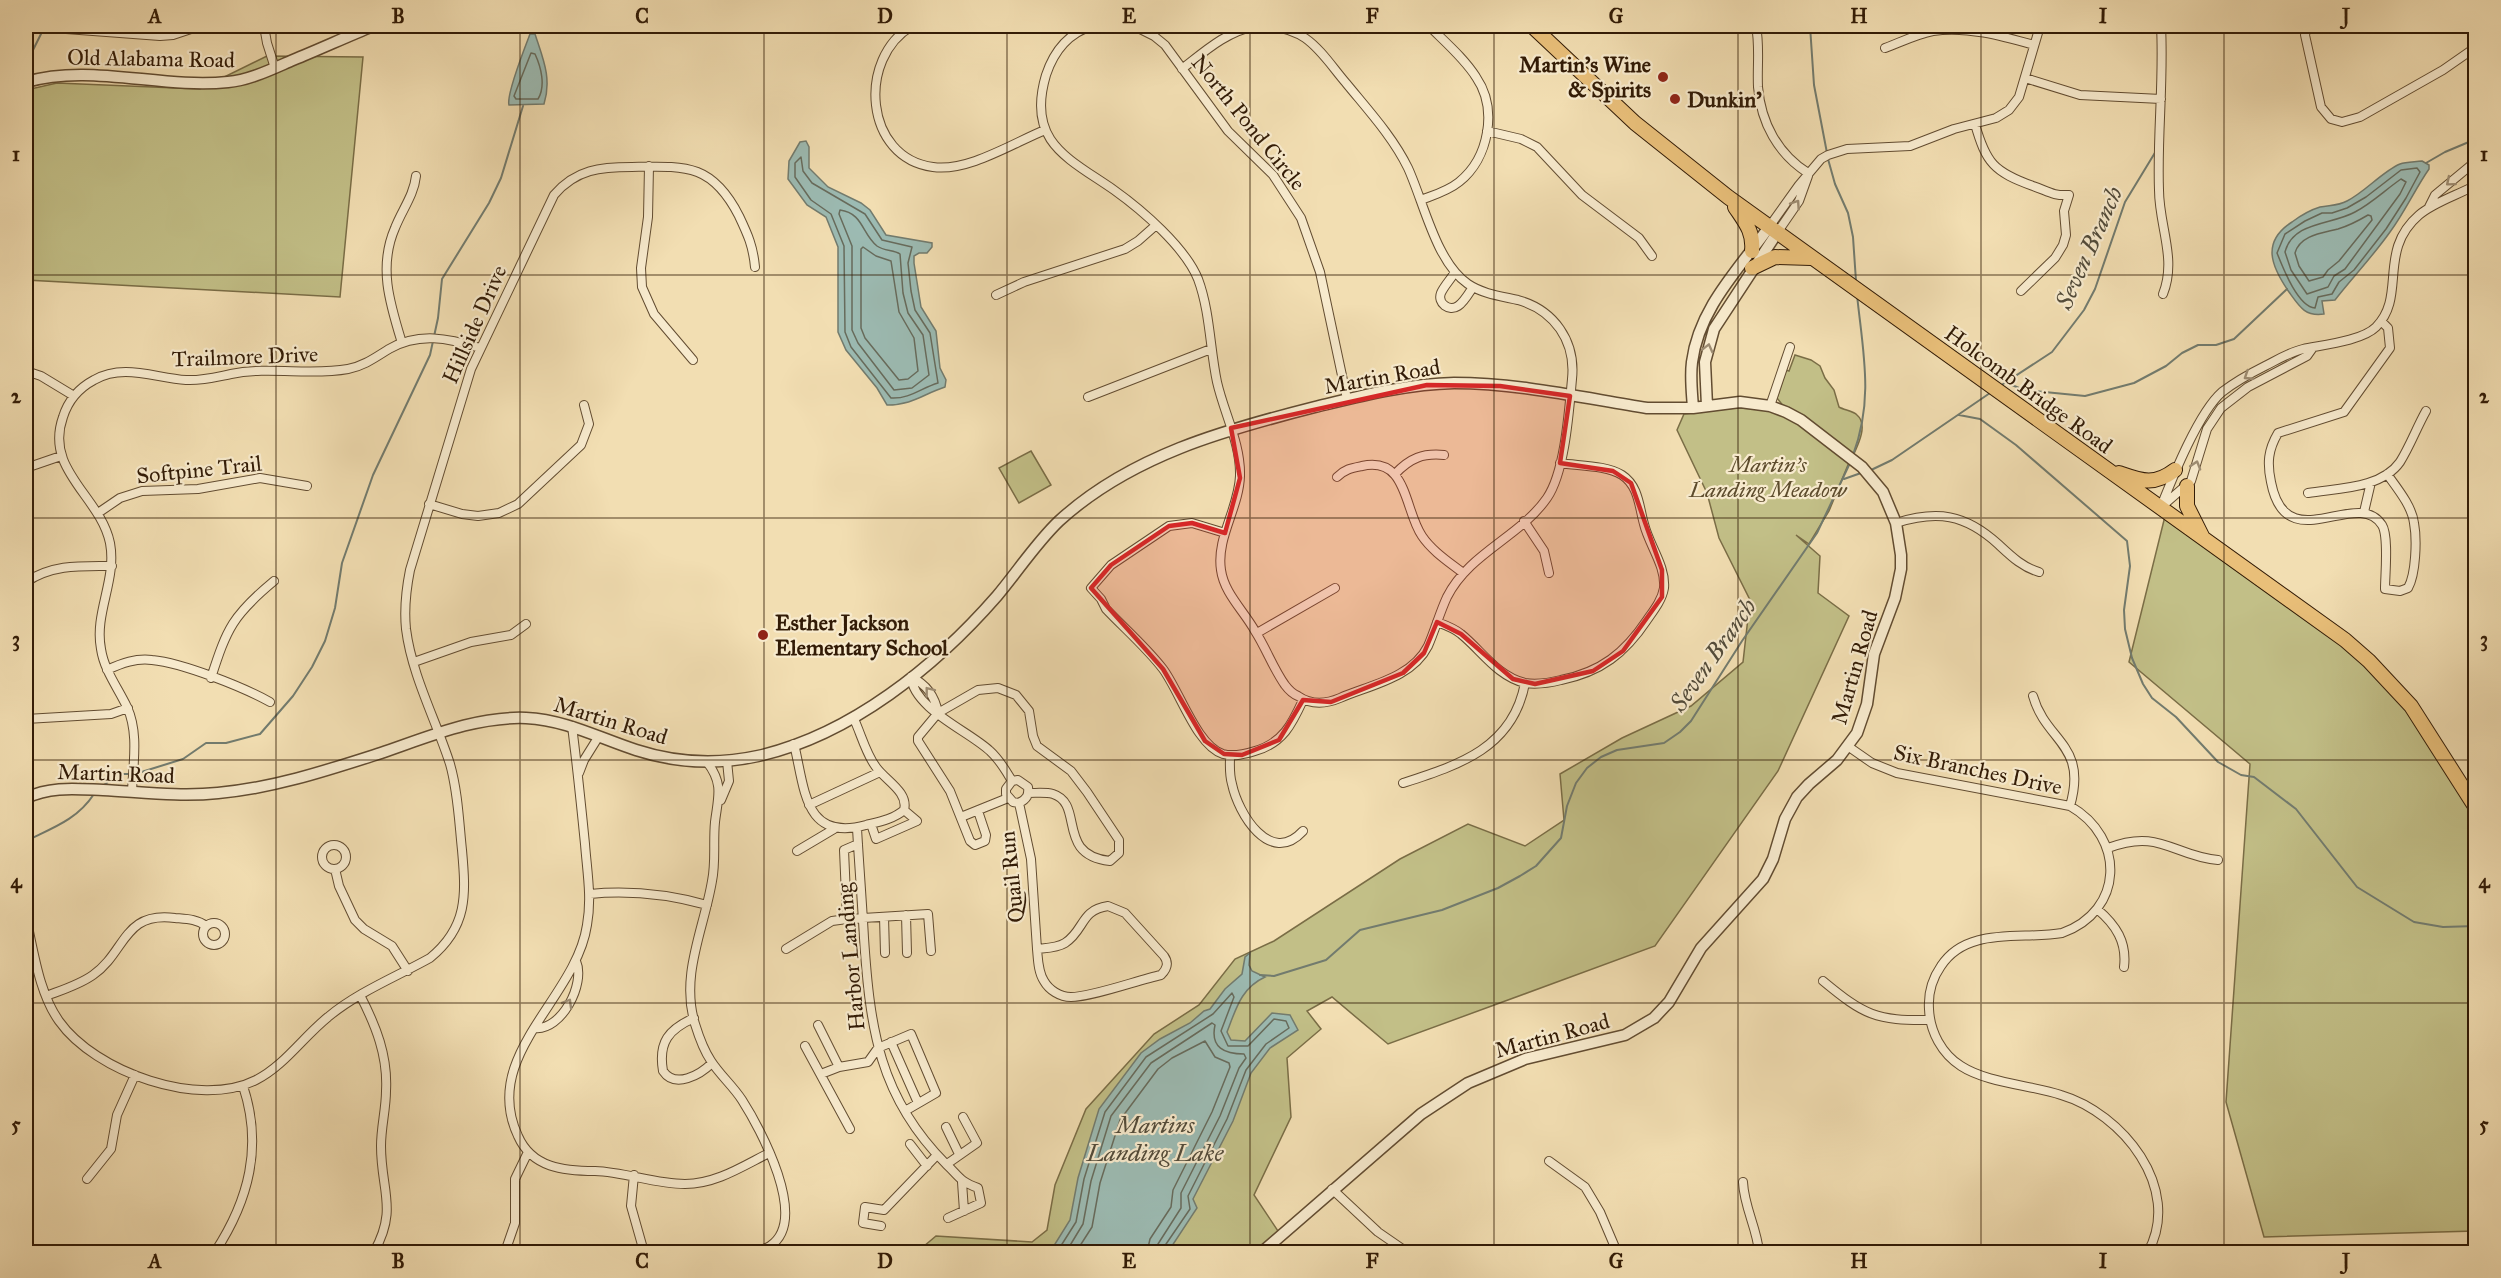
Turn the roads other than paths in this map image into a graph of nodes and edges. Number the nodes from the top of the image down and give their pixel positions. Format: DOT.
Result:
graph roads {
  1 [pos="26,26"];
  2 [pos="200,26"];
  3 [pos="264,26"];
  4 [pos="373,26"];
  5 [pos="912,26"];
  6 [pos="1092,26"];
  7 [pos="1134,26"];
  8 [pos="1256,26"];
  9 [pos="1272,26"];
  10 [pos="1429,26"];
  11 [pos="1532,26"];
  12 [pos="1756,26"];
  13 [pos="2040,26"];
  14 [pos="2161,26"];
  15 [pos="2307,26"];
  16 [pos="131,30"];
  17 [pos="2034,45"];
  18 [pos="2475,47"];
  19 [pos="1885,48"];
  20 [pos="274,68"];
  21 [pos="1182,69"];
  22 [pos="2025,78"];
  23 [pos="26,82"];
  24 [pos="2161,99"];
  25 [pos="1975,124"];
  26 [pos="1046,130"];
  27 [pos="1488,131"];
  28 [pos="2475,160"];
  29 [pos="649,166"];
  30 [pos="1808,173"];
  31 [pos="417,176"];
  32 [pos="2475,185"];
  33 [pos="1728,197"];
  34 [pos="1421,200"];
  35 [pos="2429,207"];
  36 [pos="1155,226"];
  37 [pos="1773,230"];
  38 [pos="1752,251"];
  39 [pos="1652,256"];
  40 [pos="1812,258"];
  41 [pos="755,267"];
  42 [pos="1752,268"];
  43 [pos="1455,272"];
  44 [pos="2475,284"];
  45 [pos="1473,287"];
  46 [pos="2021,291"];
  47 [pos="2163,294"];
  48 [pos="996,295"];
  49 [pos="2475,300"];
  50 [pos="2381,321"];
  51 [pos="402,343"];
  52 [pos="1790,347"];
  53 [pos="480,348"];
  54 [pos="1211,349"];
  55 [pos="2312,349"];
  56 [pos="2284,357"];
  57 [pos="693,360"];
  58 [pos="2289,366"];
  59 [pos="26,371"];
  60 [pos="74,396"];
  61 [pos="1570,396"];
  62 [pos="1088,397"];
  63 [pos="1347,399"];
  64 [pos="584,405"];
  65 [pos="1707,406"];
  66 [pos="1770,406"];
  67 [pos="1693,408"];
  68 [pos="2426,411"];
  69 [pos="2203,427"];
  70 [pos="1231,428"];
  71 [pos="1444,455"];
  72 [pos="61,456"];
  73 [pos="1560,463"];
  74 [pos="26,468"];
  75 [pos="2104,469"];
  76 [pos="2175,470"];
  77 [pos="1395,474"];
  78 [pos="2387,474"];
  79 [pos="1338,477"];
  80 [pos="2371,482"];
  81 [pos="307,486"];
  82 [pos="2187,486"];
  83 [pos="2308,493"];
  84 [pos="429,504"];
  85 [pos="2160,509"];
  86 [pos="2364,512"];
  87 [pos="98,513"];
  88 [pos="1524,521"];
  89 [pos="1896,523"];
  90 [pos="1225,533"];
  91 [pos="2204,540"];
  92 [pos="112,566"];
  93 [pos="2039,572"];
  94 [pos="1463,573"];
  95 [pos="1549,573"];
  96 [pos="274,581"];
  97 [pos="26,582"];
  98 [pos="1335,588"];
  99 [pos="1437,621"];
  100 [pos="526,624"];
  101 [pos="1257,633"];
  102 [pos="414,662"];
  103 [pos="107,670"];
  104 [pos="911,677"];
  105 [pos="211,678"];
  106 [pos="1525,683"];
  107 [pos="2033,696"];
  108 [pos="1303,700"];
  109 [pos="270,702"];
  110 [pos="128,708"];
  111 [pos="938,713"];
  112 [pos="854,718"];
  113 [pos="26,719"];
  114 [pos="572,726"];
  115 [pos="439,733"];
  116 [pos="599,736"];
  117 [pos="794,744"];
  118 [pos="1849,747"];
  119 [pos="1230,756"];
  120 [pos="728,761"];
  121 [pos="708,762"];
  122 [pos="880,772"];
  123 [pos="578,779"];
  124 [pos="1012,781"];
  125 [pos="1403,783"];
  126 [pos="132,792"];
  127 [pos="1029,793"];
  128 [pos="26,798"];
  129 [pos="1008,798"];
  130 [pos="1019,803"];
  131 [pos="809,805"];
  132 [pos="2070,806"];
  133 [pos="718,808"];
  134 [pos="2475,808"];
  135 [pos="904,810"];
  136 [pos="978,811"];
  137 [pos="961,817"];
  138 [pos="872,824"];
  139 [pos="857,828"];
  140 [pos="834,829"];
  141 [pos="1303,831"];
  142 [pos="858,844"];
  143 [pos="2108,848"];
  144 [pos="797,851"];
  145 [pos="2218,860"];
  146 [pos="335,868"];
  147 [pos="590,894"];
  148 [pos="707,905"];
  149 [pos="2097,909"];
  150 [pos="906,915"];
  151 [pos="884,917"];
  152 [pos="26,918"];
  153 [pos="847,919"];
  154 [pos="863,919"];
  155 [pos="206,926"];
  156 [pos="28,939"];
  157 [pos="786,949"];
  158 [pos="1037,949"];
  159 [pos="931,951"];
  160 [pos="885,953"];
  161 [pos="907,953"];
  162 [pos="576,961"];
  163 [pos="2124,967"];
  164 [pos="408,971"];
  165 [pos="1823,981"];
  166 [pos="360,995"];
  167 [pos="46,996"];
  168 [pos="694,1018"];
  169 [pos="1930,1020"];
  170 [pos="818,1025"];
  171 [pos="535,1028"];
  172 [pos="891,1042"];
  173 [pos="805,1046"];
  174 [pos="878,1048"];
  175 [pos="712,1063"];
  176 [pos="839,1067"];
  177 [pos="821,1074"];
  178 [pos="135,1075"];
  179 [pos="243,1086"];
  180 [pos="918,1103"];
  181 [pos="905,1111"];
  182 [pos="963,1117"];
  183 [pos="946,1127"];
  184 [pos="850,1129"];
  185 [pos="910,1144"];
  186 [pos="528,1152"];
  187 [pos="769,1153"];
  188 [pos="959,1154"];
  189 [pos="937,1155"];
  190 [pos="1549,1161"];
  191 [pos="947,1164"];
  192 [pos="927,1166"];
  193 [pos="634,1175"];
  194 [pos="87,1179"];
  195 [pos="962,1182"];
  196 [pos="1743,1182"];
  197 [pos="1332,1189"];
  198 [pos="964,1210"];
  199 [pos="948,1218"];
  200 [pos="881,1226"];
  201 [pos="215,1252"];
  202 [pos="374,1252"];
  203 [pos="505,1252"];
  204 [pos="644,1252"];
  205 [pos="749,1252"];
  206 [pos="1262,1252"];
  207 [pos="1407,1252"];
  208 [pos="1617,1252"];
  209 [pos="1759,1252"];
  210 [pos="2148,1252"];
  1 -- 16 [label="street"];
  2 -- 16 [label="street"];
  3 -- 20 [label="street"];
  4 -- 20 [label="street, Old Alabama Road"];
  5 -- 26 [label="street"];
  6 -- 26 [label="street"];
  7 -- 21 [label="street, North Pond Circle"];
  8 -- 21 [label="street"];
  9 -- 34 [label="street"];
  10 -- 27 [label="street"];
  11 -- 33 [label="main road, Holcomb Bridge Road"];
  12 -- 30 [label="street"];
  13 -- 17 [label="street"];
  14 -- 24 [label="street"];
  15 -- 18 [label="street"];
  17 -- 19 [label="street"];
  17 -- 22 [label="street"];
  20 -- 23 [label="street, Old Alabama Road"];
  21 -- 63 [label="street, North Pond Circle"];
  22 -- 24 [label="street"];
  22 -- 25 [label="street"];
  24 -- 47 [label="street"];
  25 -- 30 [label="street"];
  25 -- 46 [label="street"];
  26 -- 36 [label="street"];
  27 -- 34 [label="street"];
  27 -- 39 [label="street"];
  28 -- 35 [label="street, one-way"];
  29 -- 41 [label="street, Hillside Drive"];
  29 -- 53 [label="street, Hillside Drive"];
  29 -- 57 [label="street"];
  30 -- 37 [label="street"];
  31 -- 51 [label="street"];
  32 -- 35 [label="street"];
  33 -- 37 [label="main road, Holcomb Bridge Road"];
  33 -- 38 [label="main road"];
  34 -- 43 [label="street"];
  35 -- 50 [label="street"];
  36 -- 48 [label="street"];
  36 -- 54 [label="street"];
  37 -- 38 [label="street"];
  37 -- 40 [label="main road, Holcomb Bridge Road"];
  37 -- 42 [label="street"];
  38 -- 67 [label="street"];
  40 -- 42 [label="main road"];
  40 -- 75 [label="main road, Holcomb Bridge Road"];
  65 -- 42 [label="street, one-way"];
  43 -- 45 [label="street"];
  43 -- 45 [label="street"];
  44 -- 49 [label="street"];
  45 -- 61 [label="street"];
  50 -- 55 [label="street"];
  50 -- 86 [label="street"];
  51 -- 53 [label="street, Trailmore Drive"];
  51 -- 60 [label="street, Trailmore Drive"];
  52 -- 66 [label="street"];
  53 -- 84 [label="street, Hillside Drive"];
  54 -- 62 [label="street"];
  54 -- 70 [label="street"];
  55 -- 56 [label="street"];
  55 -- 58 [label="street"];
  56 -- 58 [label="street"];
  56 -- 69 [label="street, one-way"];
  58 -- 69 [label="street"];
  59 -- 60 [label="street"];
  60 -- 72 [label="street, Trailmore Drive"];
  61 -- 63 [label="street, Martin Road"];
  61 -- 67 [label="street, Martin Road"];
  61 -- 73 [label="street"];
  63 -- 70 [label="street, Martin Road"];
  64 -- 84 [label="street"];
  65 -- 66 [label="street, Martin Road"];
  65 -- 67 [label="street, Martin Road"];
  66 -- 89 [label="street, Martin Road"];
  68 -- 78 [label="street"];
  69 -- 76 [label="street"];
  82 -- 69 [label="street, one-way"];
  70 -- 90 [label="street"];
  70 -- 104 [label="street, Martin Road"];
  71 -- 77 [label="street"];
  72 -- 74 [label="street"];
  72 -- 87 [label="street, Trailmore Drive"];
  73 -- 88 [label="street"];
  73 -- 106 [label="street"];
  75 -- 76 [label="main road"];
  75 -- 85 [label="main road, Holcomb Bridge Road"];
  76 -- 85 [label="street"];
  77 -- 79 [label="street"];
  77 -- 94 [label="street"];
  78 -- 80 [label="street"];
  78 -- 86 [label="street"];
  80 -- 83 [label="street"];
  80 -- 86 [label="street"];
  81 -- 87 [label="street, Softpine Trail"];
  82 -- 85 [label="street"];
  82 -- 91 [label="main road"];
  84 -- 102 [label="street, Hillside Drive"];
  85 -- 91 [label="main road, Holcomb Bridge Road"];
  87 -- 92 [label="street, Trailmore Drive"];
  88 -- 94 [label="street"];
  88 -- 95 [label="street"];
  89 -- 93 [label="street"];
  89 -- 118 [label="street, Martin Road"];
  90 -- 101 [label="street"];
  90 -- 119 [label="street"];
  91 -- 134 [label="main road, Holcomb Bridge Road"];
  92 -- 97 [label="street"];
  92 -- 103 [label="street, Trailmore Drive"];
  94 -- 99 [label="street"];
  96 -- 105 [label="street"];
  98 -- 101 [label="street"];
  99 -- 106 [label="street"];
  99 -- 108 [label="street"];
  100 -- 102 [label="street"];
  101 -- 108 [label="street"];
  102 -- 115 [label="street, Hillside Drive"];
  103 -- 105 [label="street"];
  103 -- 110 [label="street, Trailmore Drive"];
  104 -- 111 [label="street"];
  104 -- 112 [label="street, Martin Road"];
  105 -- 109 [label="street"];
  106 -- 125 [label="street"];
  107 -- 132 [label="street"];
  108 -- 119 [label="street"];
  110 -- 113 [label="street"];
  110 -- 126 [label="street, Trailmore Drive"];
  111 -- 124 [label="street"];
  111 -- 127 [label="street"];
  111 -- 137 [label="street"];
  112 -- 117 [label="street, Martin Road"];
  112 -- 122 [label="street"];
  114 -- 115 [label="street, Martin Road"];
  114 -- 116 [label="street, Martin Road"];
  114 -- 123 [label="street"];
  115 -- 126 [label="street, Martin Road"];
  115 -- 164 [label="street, Hillside Drive"];
  116 -- 121 [label="street, Martin Road"];
  116 -- 123 [label="street"];
  117 -- 120 [label="street, Martin Road"];
  117 -- 131 [label="street"];
  118 -- 132 [label="street, Six Branches Drive"];
  118 -- 197 [label="street, Martin Road"];
  119 -- 141 [label="street"];
  120 -- 121 [label="street, Martin Road"];
  120 -- 133 [label="street"];
  121 -- 133 [label="street"];
  122 -- 131 [label="street"];
  122 -- 135 [label="street"];
  123 -- 147 [label="street"];
  124 -- 127 [label="street"];
  124 -- 129 [label="street, Quail Run"];
  126 -- 128 [label="street, Martin Road"];
  127 -- 130 [label="street"];
  129 -- 130 [label="street, Quail Run"];
  129 -- 136 [label="street"];
  130 -- 158 [label="street, Quail Run"];
  131 -- 140 [label="street"];
  132 -- 143 [label="street, Six Branches Drive"];
  133 -- 148 [label="street"];
  135 -- 138 [label="street"];
  135 -- 138 [label="street"];
  136 -- 137 [label="street"];
  136 -- 137 [label="street"];
  138 -- 139 [label="street"];
  139 -- 140 [label="street"];
  139 -- 142 [label="street, Harbor Landing"];
  140 -- 144 [label="street"];
  142 -- 153 [label="street"];
  142 -- 154 [label="street, Harbor Landing"];
  143 -- 145 [label="street"];
  143 -- 149 [label="street, Six Branches Drive"];
  146 -- 164 [label="street"];
  147 -- 148 [label="street"];
  147 -- 162 [label="street"];
  148 -- 168 [label="street"];
  149 -- 163 [label="street"];
  149 -- 169 [label="street, Six Branches Drive"];
  150 -- 151 [label="street"];
  150 -- 159 [label="street"];
  150 -- 161 [label="street"];
  151 -- 154 [label="street"];
  151 -- 160 [label="street"];
  152 -- 156 [label="street"];
  153 -- 154 [label="street"];
  153 -- 157 [label="street"];
  154 -- 174 [label="street, Harbor Landing"];
  155 -- 167 [label="street"];
  156 -- 167 [label="street"];
  158 -- 158 [label="street, Quail Run"];
  162 -- 171 [label="street"];
  171 -- 162 [label="street, one-way"];
  164 -- 166 [label="street, Hillside Drive"];
  165 -- 169 [label="street"];
  166 -- 179 [label="street, Hillside Drive"];
  166 -- 202 [label="street"];
  167 -- 178 [label="street"];
  168 -- 175 [label="street"];
  168 -- 175 [label="street"];
  169 -- 210 [label="street, Six Branches Drive"];
  170 -- 176 [label="street"];
  171 -- 186 [label="street"];
  172 -- 174 [label="street"];
  172 -- 180 [label="street"];
  172 -- 180 [label="street"];
  173 -- 177 [label="street"];
  174 -- 176 [label="street"];
  174 -- 181 [label="street, Harbor Landing"];
  175 -- 187 [label="street"];
  176 -- 177 [label="street"];
  177 -- 184 [label="street"];
  178 -- 179 [label="street"];
  178 -- 194 [label="street"];
  179 -- 201 [label="street"];
  180 -- 181 [label="street"];
  181 -- 189 [label="street, Harbor Landing"];
  182 -- 188 [label="street"];
  183 -- 188 [label="street"];
  185 -- 192 [label="street"];
  186 -- 193 [label="street"];
  186 -- 203 [label="street"];
  187 -- 193 [label="street"];
  187 -- 205 [label="street"];
  188 -- 191 [label="street"];
  189 -- 191 [label="street, Harbor Landing"];
  189 -- 192 [label="street"];
  190 -- 208 [label="street"];
  191 -- 195 [label="street, Harbor Landing"];
  192 -- 200 [label="street"];
  193 -- 204 [label="street"];
  195 -- 198 [label="street"];
  195 -- 198 [label="street, Harbor Landing"];
  196 -- 209 [label="street"];
  197 -- 206 [label="street, Martin Road"];
  197 -- 207 [label="street"];
  198 -- 199 [label="street, Harbor Landing"];
}
